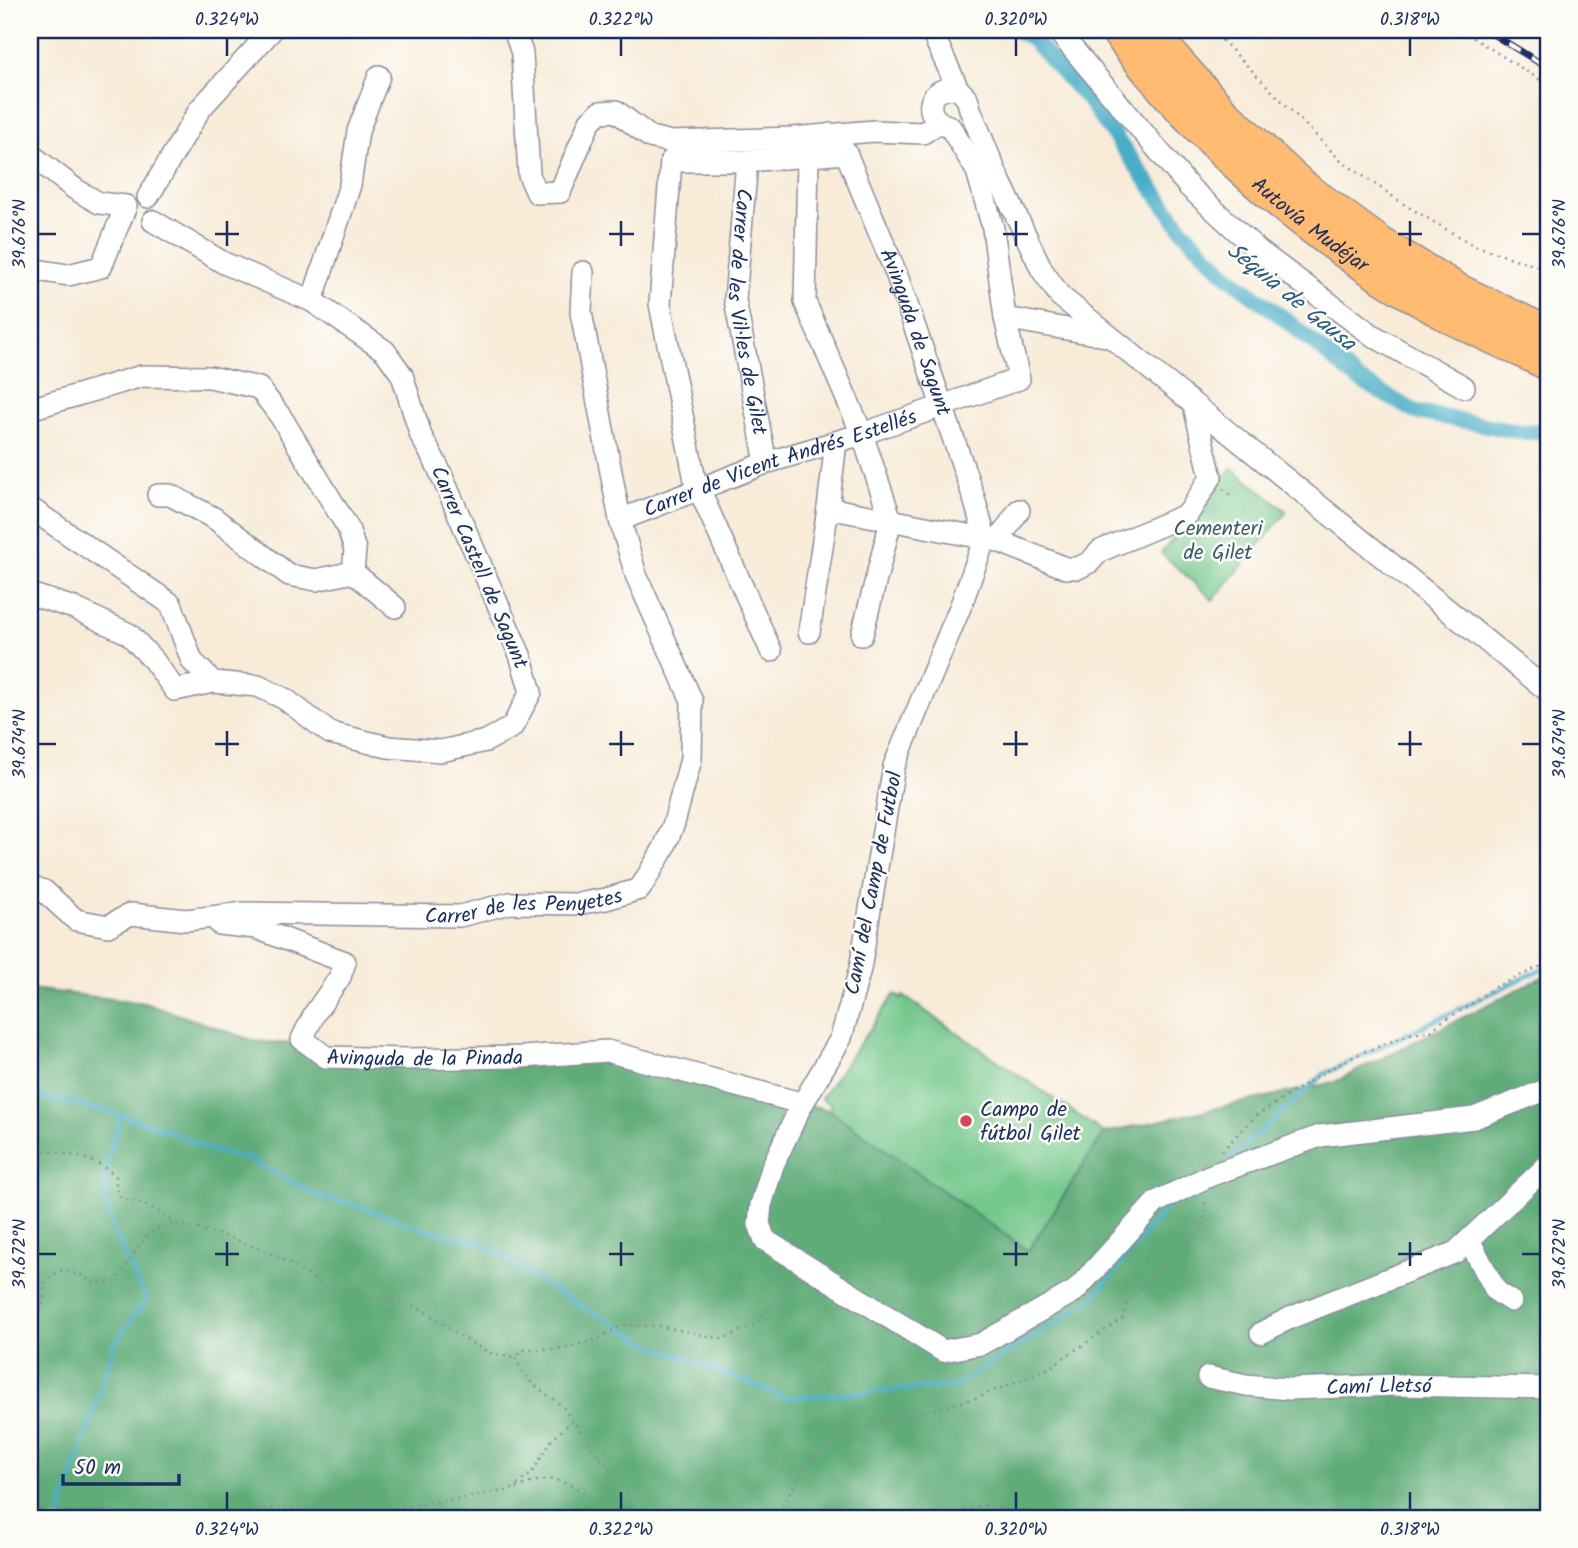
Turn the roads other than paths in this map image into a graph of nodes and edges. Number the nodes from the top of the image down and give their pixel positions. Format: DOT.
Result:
graph roads {
  1 [pos="272,30"];
  2 [pos="514,30"];
  3 [pos="930,30"];
  4 [pos="1057,30"];
  5 [pos="1116,30"];
  6 [pos="1149,30"];
  7 [pos="379,76"];
  8 [pos="945,111"];
  9 [pos="830,134"];
  10 [pos="846,153"];
  11 [pos="30,154"];
  12 [pos="808,157"];
  13 [pos="747,161"];
  14 [pos="996,173"];
  15 [pos="148,197"];
  16 [pos="126,206"];
  17 [pos="153,221"];
  18 [pos="30,269"];
  19 [pos="583,272"];
  20 [pos="312,301"];
  21 [pos="1005,318"];
  22 [pos="1548,333"];
  23 [pos="1110,337"];
  24 [pos="1548,363"];
  25 [pos="1464,387"];
  26 [pos="1194,406"];
  27 [pos="943,407"];
  28 [pos="30,409"];
  29 [pos="862,434"];
  30 [pos="836,442"];
  31 [pos="766,463"];
  32 [pos="699,489"];
  33 [pos="158,495"];
  34 [pos="30,508"];
  35 [pos="828,508"];
  36 [pos="1019,510"];
  37 [pos="620,520"];
  38 [pos="891,520"];
  39 [pos="991,540"];
  40 [pos="353,572"];
  41 [pos="30,594"];
  42 [pos="395,607"];
  43 [pos="809,632"];
  44 [pos="862,635"];
  45 [pos="771,651"];
  46 [pos="213,682"];
  47 [pos="1548,691"];
  48 [pos="30,886"];
  49 [pos="186,920"];
  50 [pos="1548,1089"];
  51 [pos="800,1108"];
  52 [pos="1548,1164"];
  53 [pos="1469,1240"];
  54 [pos="1511,1301"];
  55 [pos="1261,1333"];
  56 [pos="1208,1377"];
  57 [pos="1548,1388"];
  1 -- 15 [label="street"];
  2 -- 9 [label="street"];
  3 -- 8 [label="street"];
  4 -- 25 [label="street"];
  5 -- 24 [label="highway, Autovía Mudéjar"];
  6 -- 22 [label="highway, Autovía Mudéjar"];
  7 -- 20 [label="street"];
  8 -- 9 [label="street"];
  8 -- 14 [label="street"];
  8 -- 14 [label="street"];
  8 -- 21 [label="street"];
  9 -- 10 [label="street, Avinguda de Sagunt"];
  10 -- 12 [label="street"];
  10 -- 27 [label="street, Avinguda de Sagunt"];
  11 -- 16 [label="street"];
  12 -- 13 [label="street"];
  12 -- 29 [label="street"];
  13 -- 31 [label="street, Carrer de les Vil·les de Gilet"];
  13 -- 32 [label="street"];
  14 -- 23 [label="street"];
  15 -- 16 [label="street"];
  15 -- 17 [label="street"];
  16 -- 17 [label="street"];
  16 -- 18 [label="street"];
  17 -- 20 [label="street, Carrer Castell de Sagunt"];
  19 -- 37 [label="street, Carrer de les Penyetes"];
  20 -- 46 [label="street, Carrer Castell de Sagunt"];
  21 -- 23 [label="street"];
  21 -- 27 [label="street, Carrer de Vicent Andrés Estellés"];
  23 -- 26 [label="street"];
  26 -- 39 [label="street"];
  26 -- 47 [label="street"];
  27 -- 29 [label="street, Carrer de Vicent Andrés Estellés"];
  27 -- 39 [label="street, Avinguda de Sagunt"];
  28 -- 40 [label="street"];
  29 -- 30 [label="street, Carrer de Vicent Andrés Estellés"];
  29 -- 38 [label="street"];
  30 -- 31 [label="street, Carrer de Vicent Andrés Estellés"];
  30 -- 35 [label="street"];
  31 -- 32 [label="street, Carrer de Vicent Andrés Estellés"];
  32 -- 37 [label="street, Carrer de Vicent Andrés Estellés"];
  32 -- 45 [label="street"];
  33 -- 40 [label="street"];
  34 -- 46 [label="street"];
  35 -- 38 [label="street"];
  35 -- 43 [label="street"];
  36 -- 39 [label="street, Camí del Camp de Futbol"];
  37 -- 49 [label="street, Carrer de les Penyetes"];
  38 -- 39 [label="street"];
  38 -- 44 [label="street"];
  39 -- 51 [label="street, Camí del Camp de Futbol"];
  40 -- 42 [label="street"];
  41 -- 46 [label="street"];
  48 -- 49 [label="street, Carrer de les Penyetes"];
  49 -- 51 [label="street, Avinguda de la Pinada"];
  50 -- 51 [label="street, Camí del Camp de Futbol"];
  52 -- 53 [label="street"];
  53 -- 54 [label="street"];
  53 -- 55 [label="street"];
  56 -- 57 [label="street, Camí Lletsó"];
}
